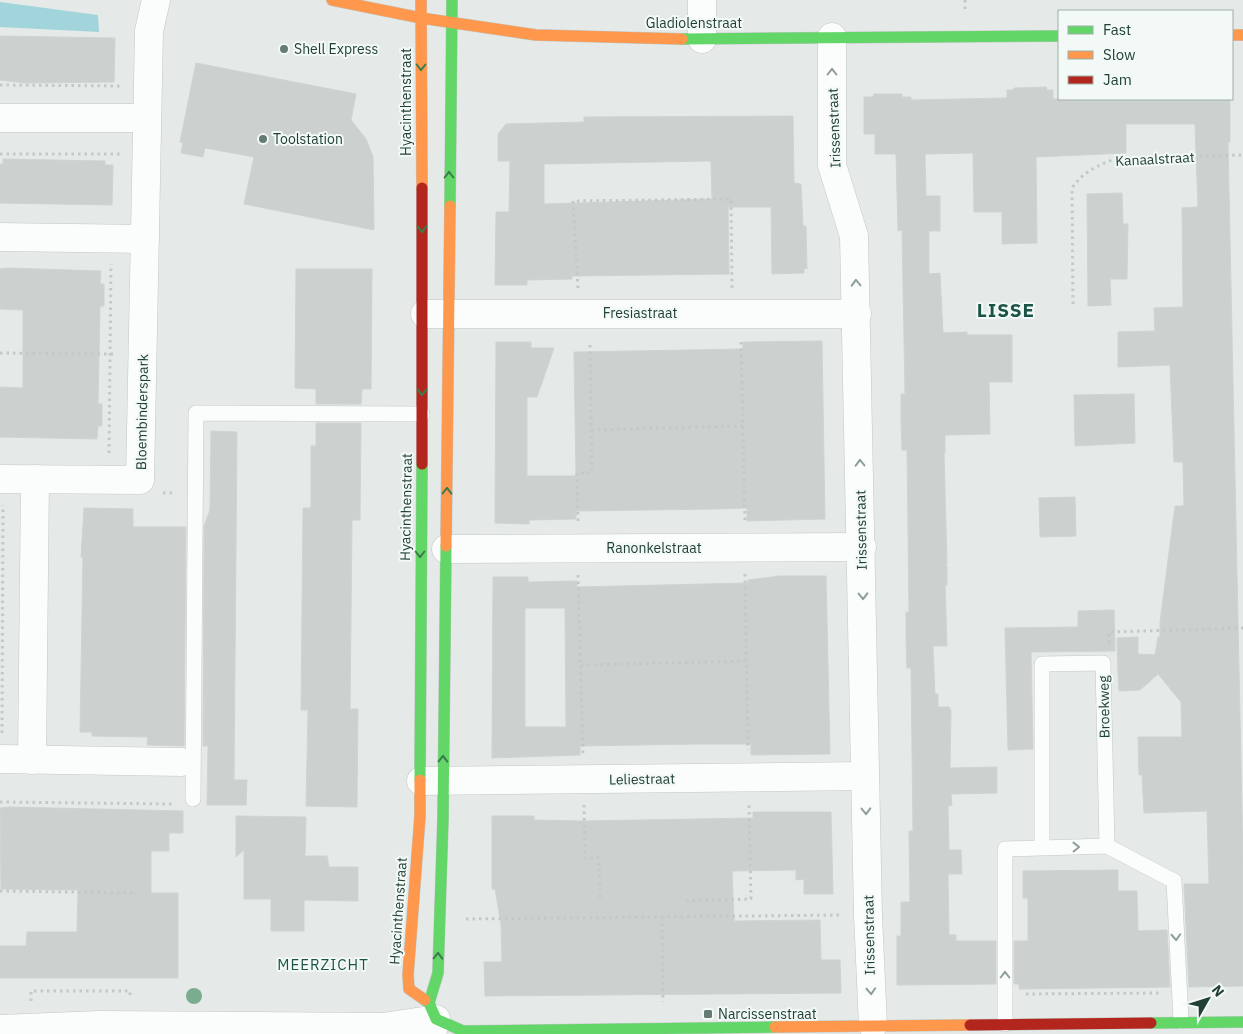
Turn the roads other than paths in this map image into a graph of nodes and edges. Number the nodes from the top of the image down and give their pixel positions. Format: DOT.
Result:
graph roads {
  1 [pos="156,0"];
  2 [pos="332,0"];
  3 [pos="422,0"];
  4 [pos="452,0"];
  5 [pos="702,0"];
  6 [pos="421,18"];
  7 [pos="452,23"];
  8 [pos="1058,36"];
  9 [pos="832,37"];
  10 [pos="702,39"];
  11 [pos="0,118"];
  12 [pos="147,118"];
  13 [pos="0,237"];
  14 [pos="145,238"];
  15 [pos="436,314"];
  16 [pos="856,314"];
  17 [pos="422,414"];
  18 [pos="2,479"];
  19 [pos="35,479"];
  20 [pos="862,547"];
  21 [pos="446,548"];
  22 [pos="1,759"];
  23 [pos="32,760"];
  24 [pos="181,762"];
  25 [pos="865,776"];
  26 [pos="431,781"];
  27 [pos="187,802"];
  28 [pos="1107,846"];
  29 [pos="1042,848"];
  30 [pos="433,1019"];
  31 [pos="1181,1021"];
  32 [pos="1243,1022"];
  33 [pos="1005,1024"];
  34 [pos="873,1026"];
  35 [pos="1098,1028"];
  36 [pos="0,1029"];
  37 [pos="190,1030"];
  38 [pos="840,1030"];
  1 -- 12 [label="street, Bloembinderspark"];
  2 -- 6 [label="main road, Gladiolenstraat"];
  3 -- 6 [label="main road, Hyacinthenstraat"];
  4 -- 7 [label="main road, Hyacinthenstraat"];
  5 -- 10 [label="street"];
  6 -- 7 [label="main road, Gladiolenstraat"];
  6 -- 15 [label="main road, Hyacinthenstraat, one-way"];
  7 -- 10 [label="main road, Gladiolenstraat"];
  15 -- 7 [label="main road, Hyacinthenstraat, one-way"];
  8 -- 9 [label="main road, Gladiolenstraat"];
  9 -- 10 [label="main road, Gladiolenstraat"];
  16 -- 9 [label="street, Irissenstraat, one-way"];
  11 -- 12 [label="street"];
  12 -- 14 [label="street, Bloembinderspark"];
  13 -- 14 [label="street"];
  14 -- 19 [label="street, Bloembinderspark"];
  15 -- 16 [label="street, Fresiastraat"];
  15 -- 17 [label="main road, Hyacinthenstraat, one-way"];
  21 -- 15 [label="main road, Hyacinthenstraat, one-way"];
  20 -- 16 [label="street, Irissenstraat, one-way"];
  17 -- 26 [label="main road, Hyacinthenstraat, one-way"];
  17 -- 27 [label="lane"];
  18 -- 19 [label="street, Bloembinderspark"];
  19 -- 23 [label="street"];
  20 -- 21 [label="street, Ranonkelstraat"];
  20 -- 25 [label="street, Irissenstraat, one-way"];
  26 -- 21 [label="main road, Hyacinthenstraat, one-way"];
  22 -- 23 [label="street"];
  23 -- 24 [label="street"];
  25 -- 26 [label="street, Leliestraat"];
  25 -- 34 [label="street, Irissenstraat, one-way"];
  30 -- 26 [label="main road, Hyacinthenstraat, one-way"];
  26 -- 30 [label="main road, Hyacinthenstraat"];
  29 -- 28 [label="lane, one-way"];
  28 -- 29 [label="lane, Broekweg"];
  28 -- 31 [label="lane, one-way"];
  33 -- 29 [label="lane, one-way"];
  30 -- 37 [label="street"];
  30 -- 38 [label="main road"];
  31 -- 32 [label="main road"];
  31 -- 35 [label="main road"];
  33 -- 34 [label="main road"];
  33 -- 35 [label="main road"];
  34 -- 38 [label="main road"];
  36 -- 37 [label="street"];
}
